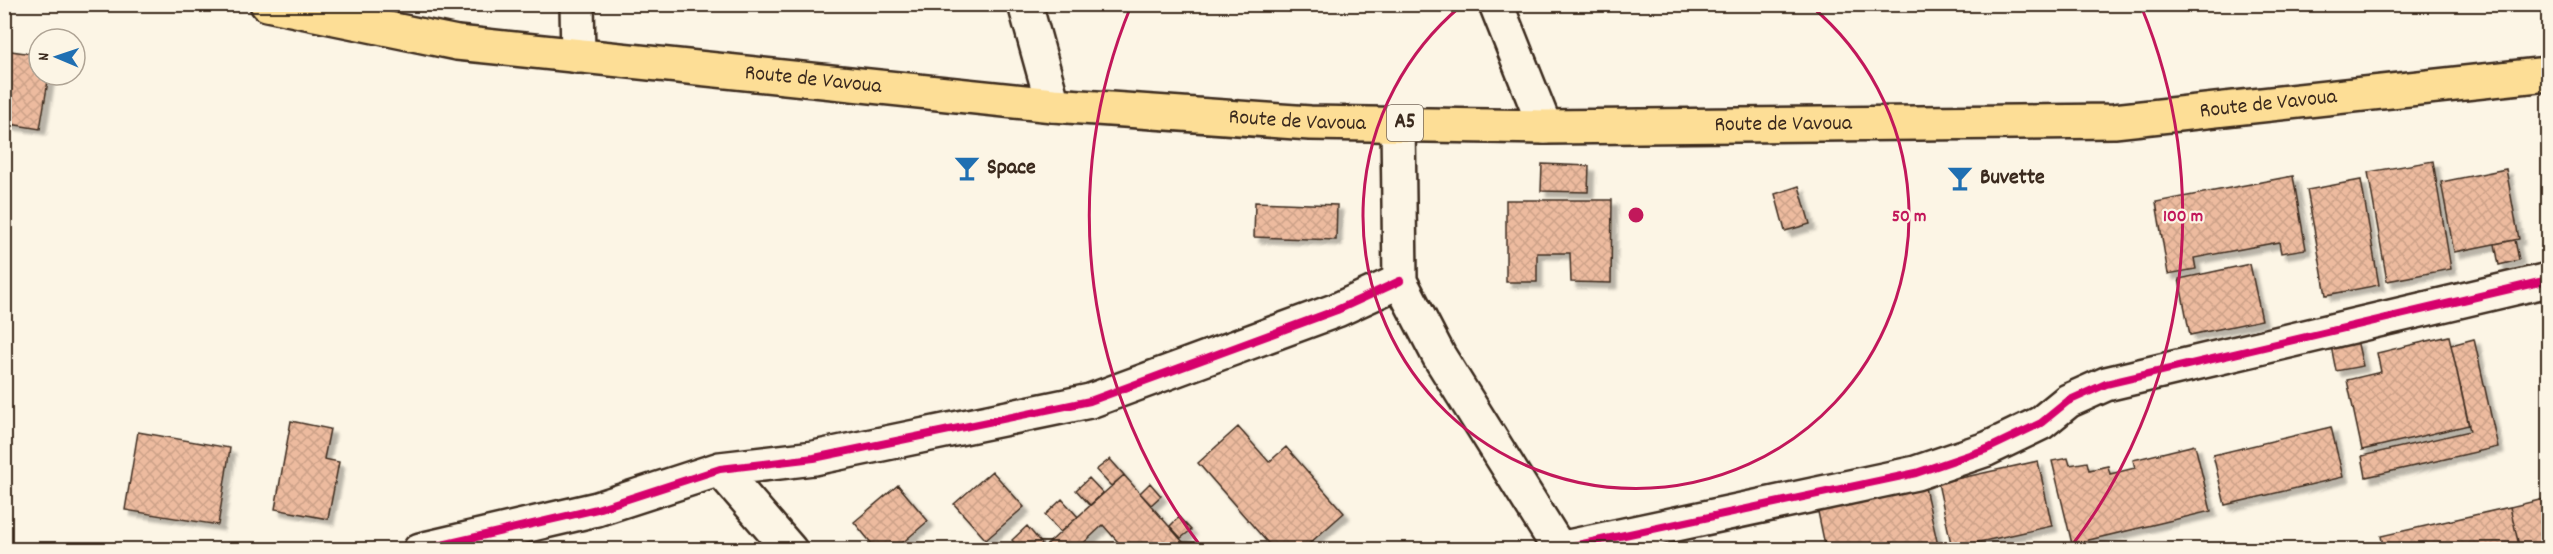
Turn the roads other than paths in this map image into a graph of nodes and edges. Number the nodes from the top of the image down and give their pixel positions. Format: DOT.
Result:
graph roads {
  1 [pos="267,4"];
  2 [pos="577,4"];
  3 [pos="1026,4"];
  4 [pos="1496,4"];
  5 [pos="578,56"];
  6 [pos="2548,74"];
  7 [pos="1053,105"];
  8 [pos="1398,123"];
  9 [pos="1545,127"];
  10 [pos="2548,280"];
  11 [pos="1400,281"];
  12 [pos="720,469"];
  13 [pos="420,549"];
  14 [pos="790,549"];
  15 [pos="1559,549"];
  1 -- 5 [label="main road, Route de Vavoua / A5"];
  2 -- 5 [label="street"];
  3 -- 7 [label="street"];
  4 -- 9 [label="street"];
  5 -- 7 [label="main road, Route de Vavoua / A5"];
  6 -- 9 [label="main road, Route de Vavoua / A5"];
  7 -- 8 [label="main road, Route de Vavoua / A5"];
  8 -- 9 [label="main road, Route de Vavoua / A5"];
  8 -- 11 [label="street"];
  10 -- 15 [label="street"];
  11 -- 12 [label="street"];
  11 -- 15 [label="street"];
  12 -- 13 [label="street"];
  12 -- 14 [label="street"];
}
